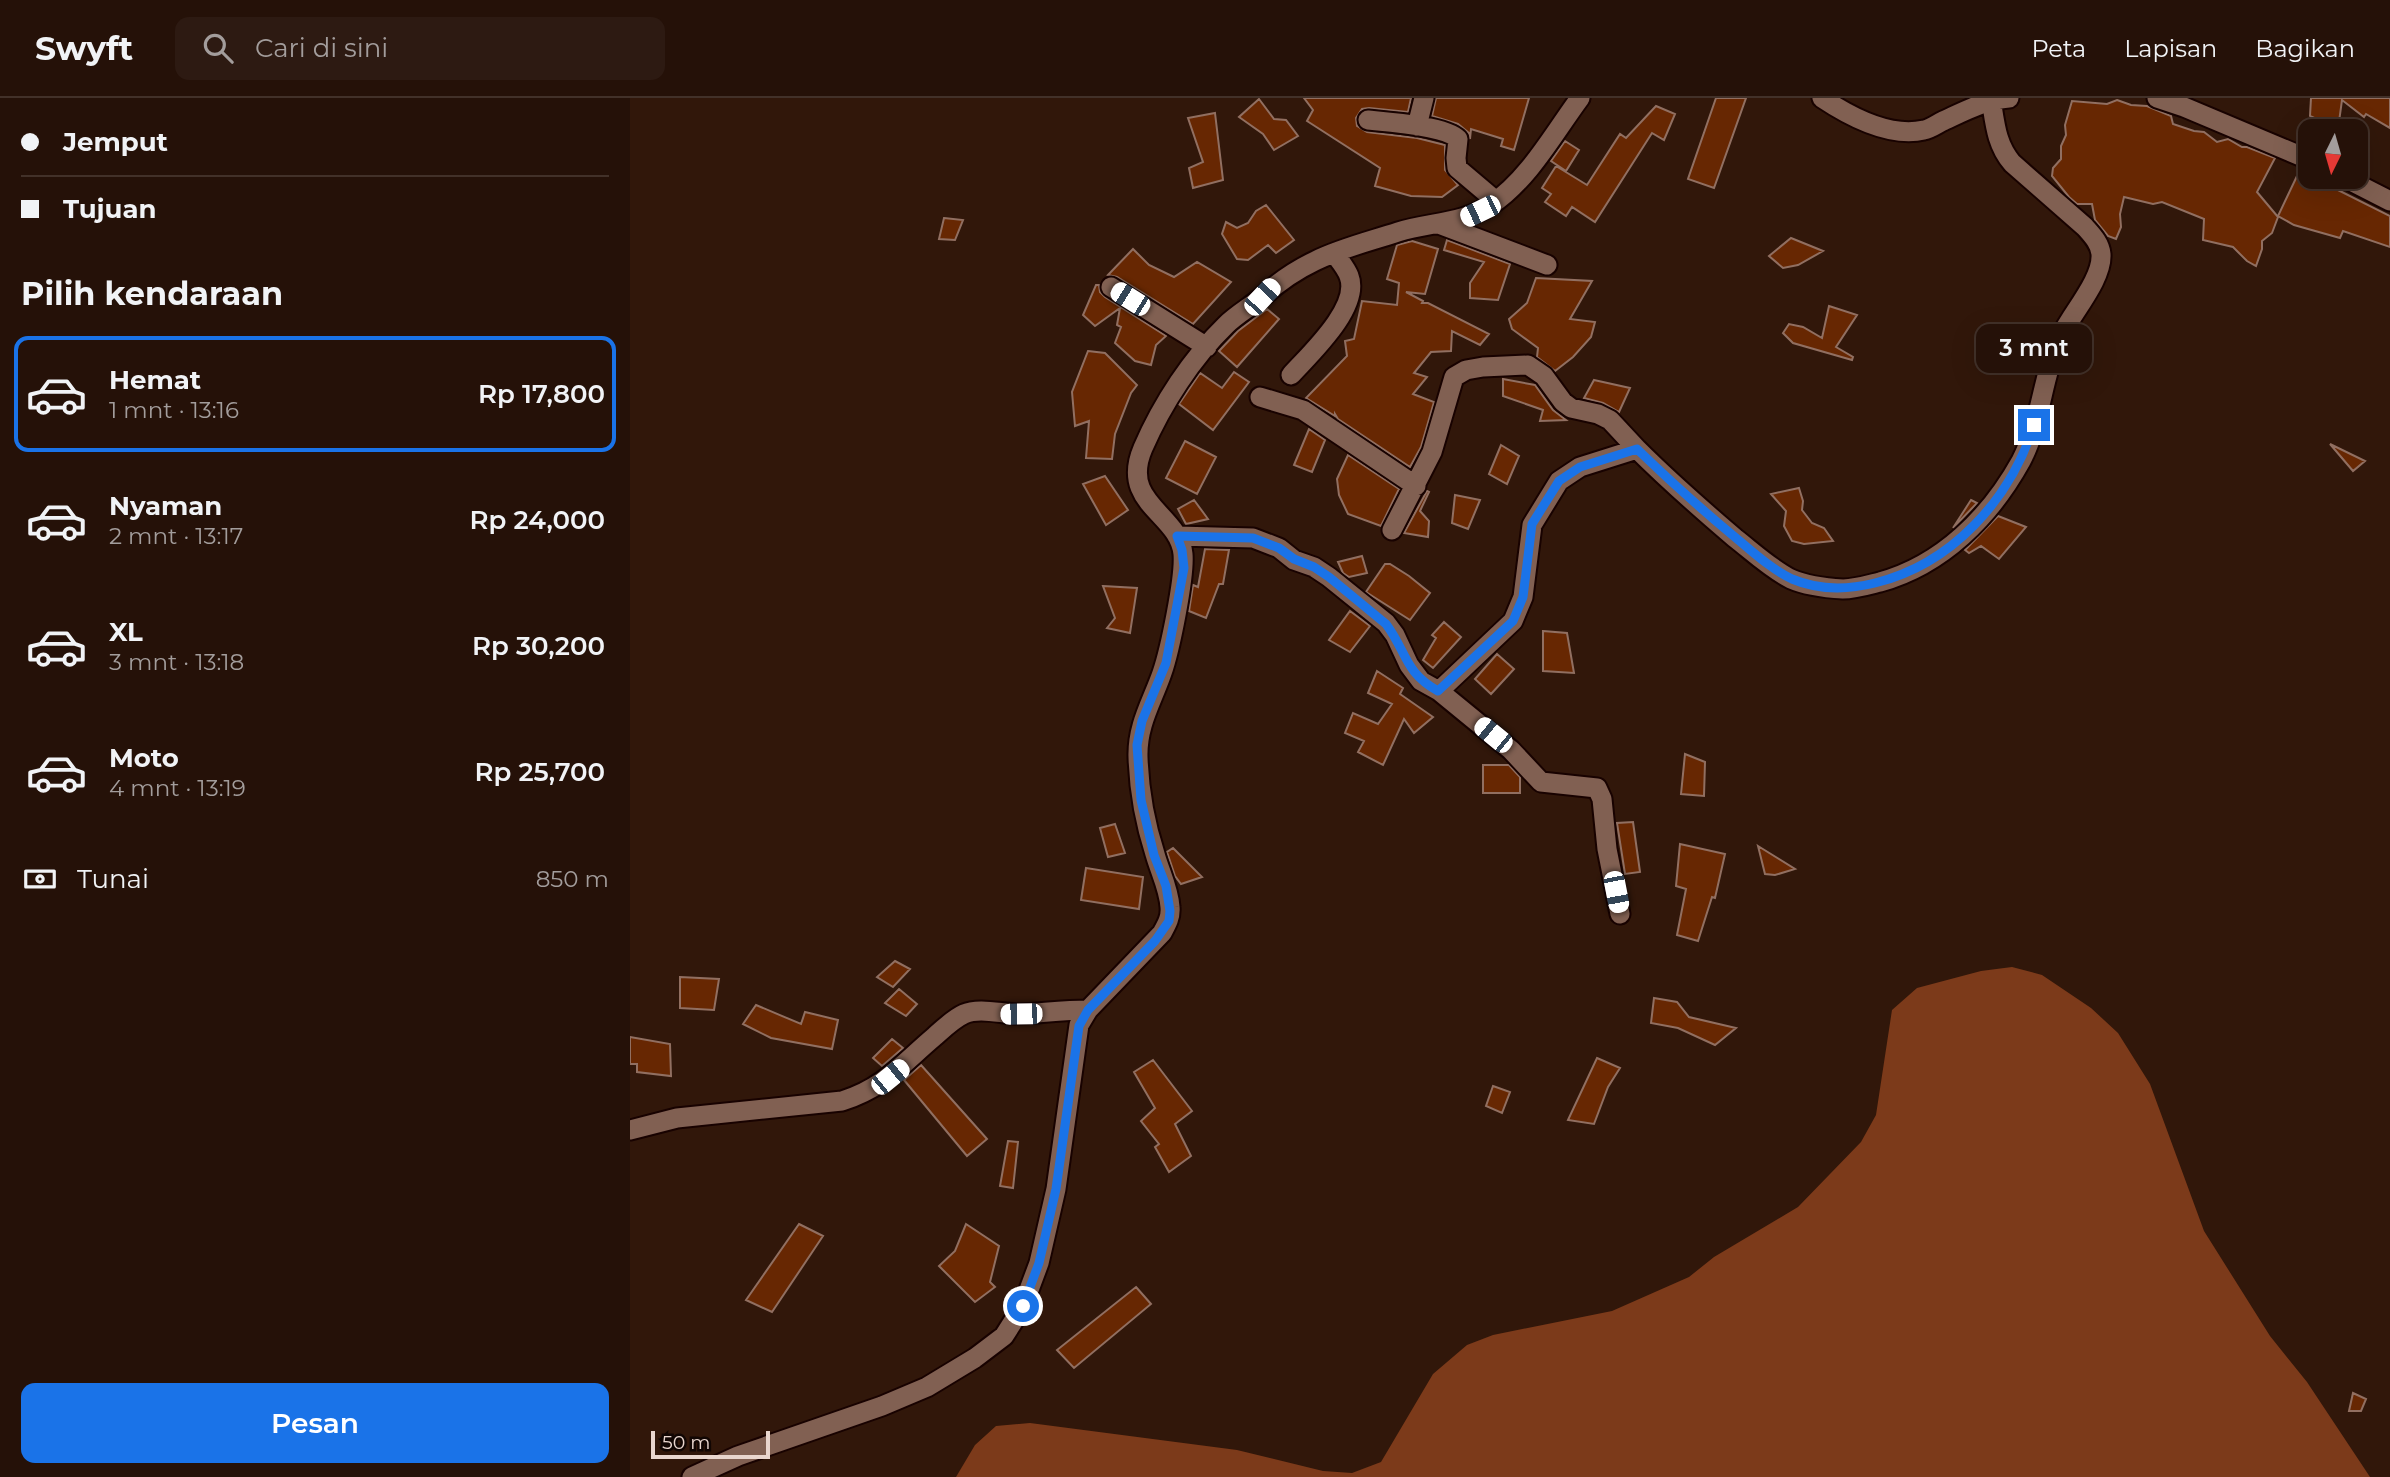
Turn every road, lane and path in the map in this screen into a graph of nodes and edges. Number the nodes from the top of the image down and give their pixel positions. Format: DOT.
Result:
graph roads {
  1 [pos="1424,98"];
  2 [pos="1580,98"];
  3 [pos="1822,98"];
  4 [pos="2157,98"];
  5 [pos="2000,99"];
  6 [pos="1368,120"];
  7 [pos="1417,126"];
  8 [pos="2298,155"];
  9 [pos="2366,189"];
  10 [pos="1496,201"];
  11 [pos="2390,201"];
  12 [pos="1439,224"];
  13 [pos="1334,253"];
  14 [pos="1547,265"];
  15 [pos="1111,287"];
  16 [pos="1207,346"];
  17 [pos="1291,375"];
  18 [pos="1260,397"];
  19 [pos="1637,449"];
  20 [pos="1416,486"];
  21 [pos="1392,530"];
  22 [pos="1177,536"];
  23 [pos="1438,691"];
  24 [pos="1620,914"];
  25 [pos="1088,1010"];
  26 [pos="630,1130"];
  27 [pos="692,1477"];
  1 -- 7 [label="street"];
  2 -- 10 [label="street"];
  3 -- 5 [label="street"];
  4 -- 8 [label="street"];
  5 -- 19 [label="street"];
  6 -- 7 [label="street"];
  7 -- 10 [label="street"];
  9 -- 11 [label="street"];
  10 -- 12 [label="street"];
  12 -- 13 [label="street"];
  12 -- 14 [label="street"];
  13 -- 16 [label="street"];
  13 -- 17 [label="street"];
  15 -- 16 [label="street"];
  16 -- 22 [label="street"];
  18 -- 20 [label="street"];
  19 -- 20 [label="street"];
  19 -- 23 [label="street"];
  20 -- 21 [label="street"];
  22 -- 23 [label="street"];
  22 -- 25 [label="street"];
  23 -- 24 [label="street"];
  25 -- 26 [label="street"];
  25 -- 27 [label="street"];
}
